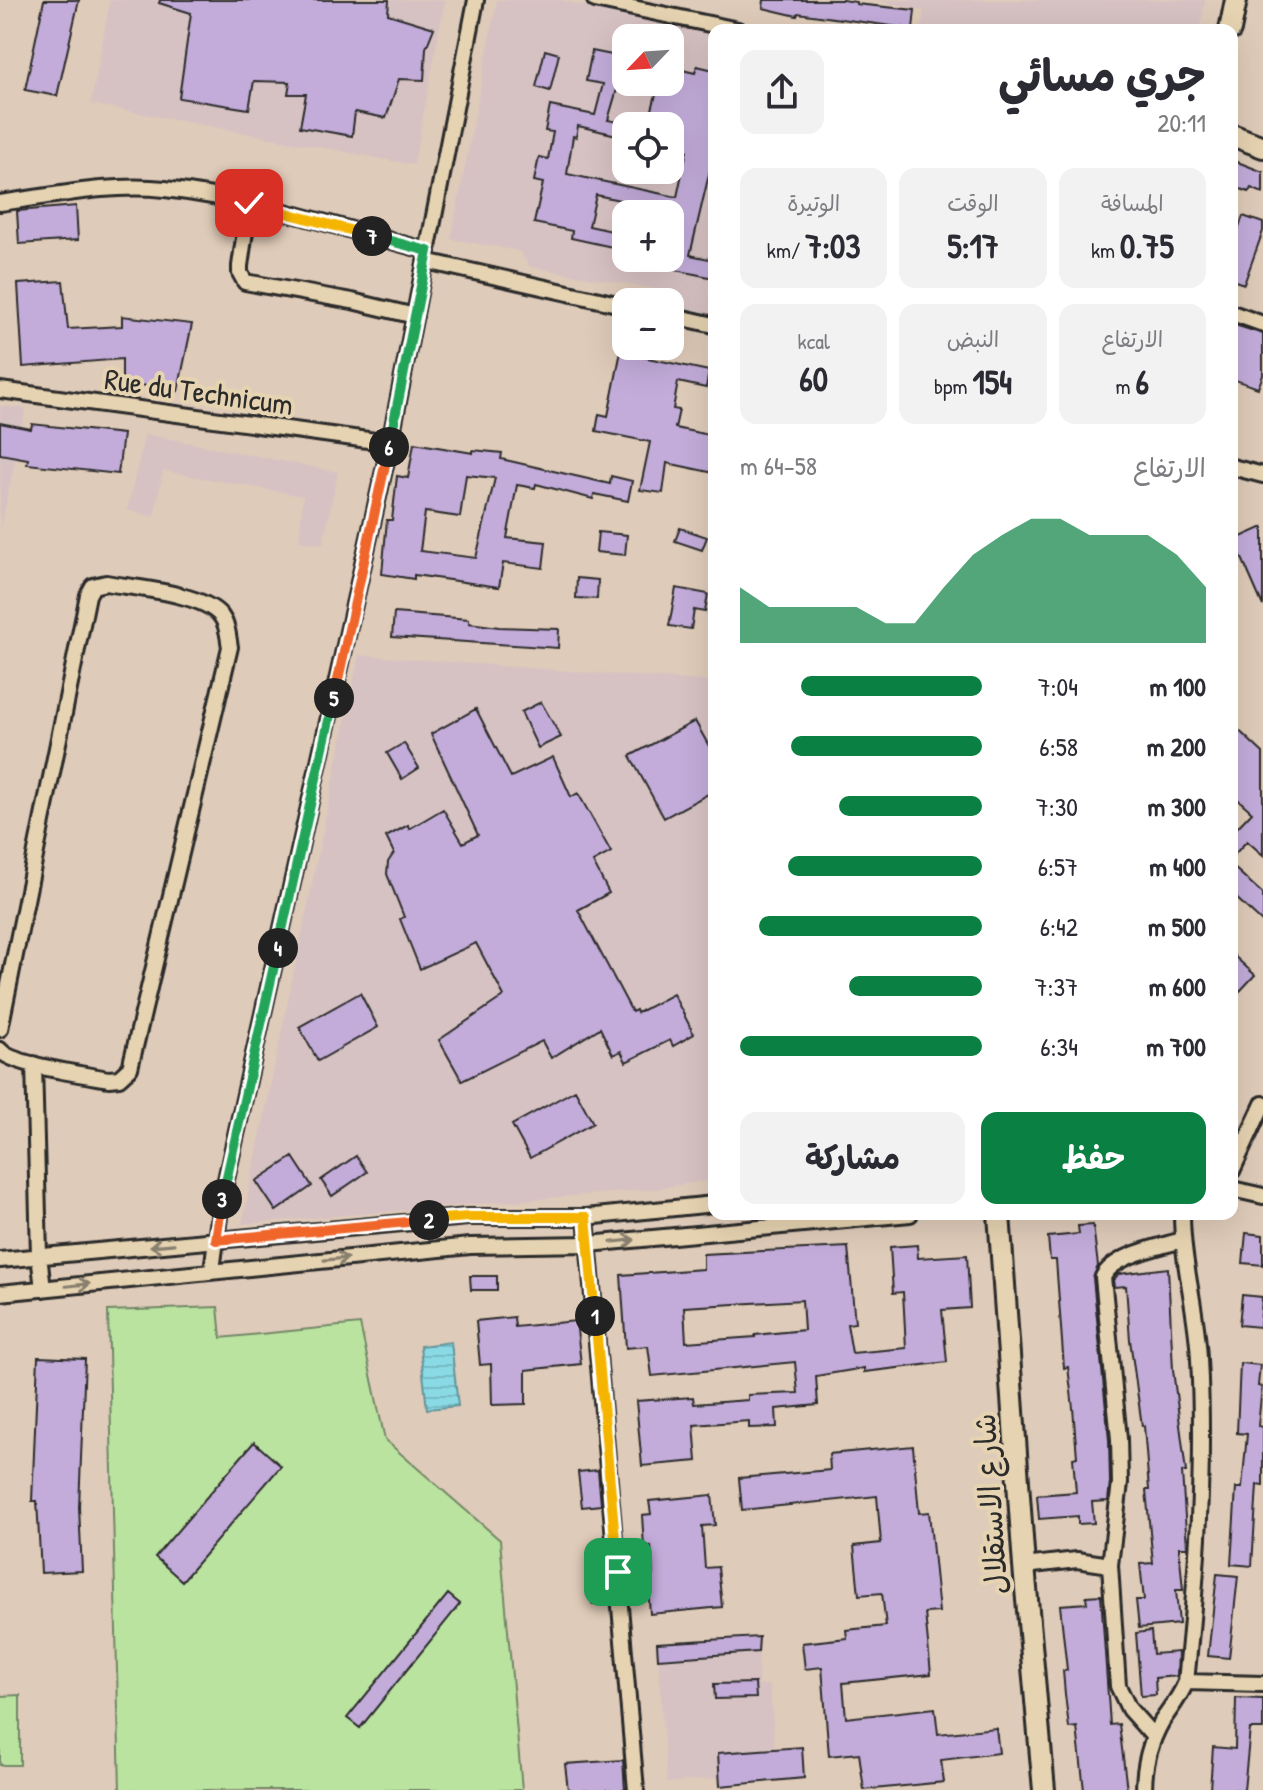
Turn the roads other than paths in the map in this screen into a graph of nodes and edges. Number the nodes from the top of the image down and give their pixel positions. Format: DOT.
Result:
graph roads {
  1 [pos="476,0"];
  2 [pos="595,0"];
  3 [pos="1236,0"];
  4 [pos="709,24"];
  5 [pos="1231,24"];
  6 [pos="1238,137"];
  7 [pos="1263,147"];
  8 [pos="0,203"];
  9 [pos="249,203"];
  10 [pos="427,256"];
  11 [pos="612,302"];
  12 [pos="1238,315"];
  13 [pos="415,316"];
  14 [pos="684,318"];
  15 [pos="708,324"];
  16 [pos="1263,324"];
  17 [pos="0,390"];
  18 [pos="390,443"];
  19 [pos="1238,469"];
  20 [pos="1263,475"];
  21 [pos="0,1029"];
  22 [pos="0,1050"];
  23 [pos="34,1064"];
  24 [pos="1263,1104"];
  25 [pos="1238,1158"];
  26 [pos="1238,1190"];
  27 [pos="1263,1196"];
  28 [pos="708,1205"];
  29 [pos="586,1217"];
  30 [pos="846,1220"];
  31 [pos="999,1220"];
  32 [pos="1182,1220"];
  33 [pos="216,1240"];
  34 [pos="1182,1240"];
  35 [pos="589,1244"];
  36 [pos="39,1255"];
  37 [pos="0,1260"];
  38 [pos="212,1270"];
  39 [pos="43,1289"];
  40 [pos="0,1293"];
  41 [pos="1110,1565"];
  42 [pos="1024,1566"];
  43 [pos="1186,1682"];
  44 [pos="1263,1684"];
  45 [pos="1154,1737"];
  46 [pos="636,1790"];
  47 [pos="1044,1790"];
  48 [pos="1144,1790"];
  1 -- 10 [label="street"];
  2 -- 4 [label="street"];
  3 -- 5 [label="street"];
  6 -- 7 [label="street"];
  8 -- 9 [label="street"];
  9 -- 10 [label="street"];
  9 -- 13 [label="street"];
  10 -- 11 [label="street"];
  10 -- 13 [label="street"];
  12 -- 16 [label="street"];
  13 -- 18 [label="street"];
  14 -- 15 [label="street"];
  17 -- 18 [label="street, Rue du Technicum"];
  18 -- 33 [label="street"];
  19 -- 20 [label="street"];
  21 -- 23 [label="street"];
  22 -- 23 [label="street"];
  23 -- 36 [label="street"];
  24 -- 25 [label="street"];
  26 -- 27 [label="street"];
  28 -- 29 [label="street"];
  29 -- 33 [label="street"];
  29 -- 35 [label="street"];
  35 -- 30 [label="street, one-way"];
  31 -- 42 [label="street, شارع الاستقلال"];
  32 -- 34 [label="street"];
  33 -- 36 [label="street, one-way"];
  33 -- 38 [label="street"];
  34 -- 41 [label="street"];
  34 -- 43 [label="street"];
  38 -- 35 [label="street, one-way"];
  35 -- 46 [label="street"];
  36 -- 37 [label="street"];
  36 -- 39 [label="street"];
  39 -- 38 [label="street, one-way"];
  39 -- 40 [label="street"];
  41 -- 42 [label="street"];
  41 -- 45 [label="street"];
  42 -- 47 [label="street, شارع الاستقلال"];
  43 -- 44 [label="street"];
  43 -- 45 [label="street"];
  45 -- 48 [label="street"];
}
